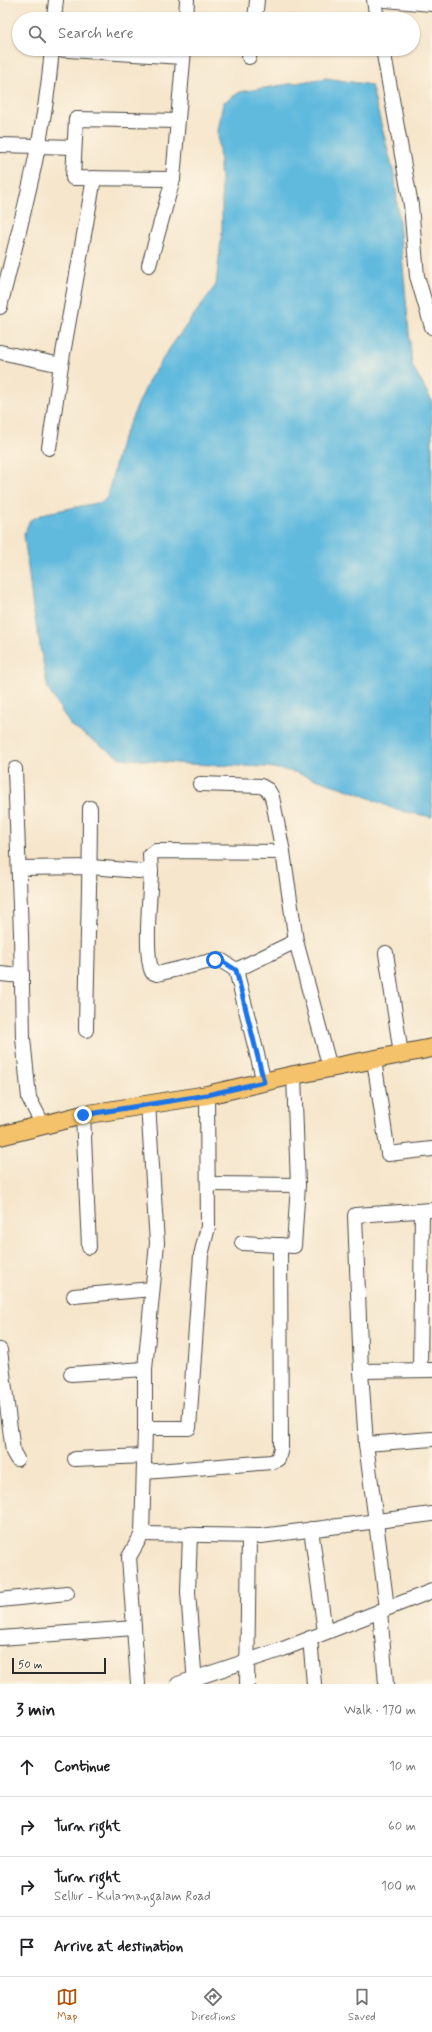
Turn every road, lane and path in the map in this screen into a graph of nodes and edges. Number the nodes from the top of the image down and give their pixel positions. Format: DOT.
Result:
graph roads {
  1 [pos="56,0"];
  2 [pos="187,0"];
  3 [pos="257,0"];
  4 [pos="374,0"];
  5 [pos="385,0"];
  6 [pos="432,4"];
  7 [pos="55,12"];
  8 [pos="186,12"];
  9 [pos="256,12"];
  10 [pos="376,12"];
  11 [pos="51,56"];
  12 [pos="184,56"];
  13 [pos="384,56"];
  14 [pos="178,121"];
  15 [pos="0,145"];
  16 [pos="39,146"];
  17 [pos="74,147"];
  18 [pos="94,178"];
  19 [pos="173,178"];
  20 [pos="149,265"];
  21 [pos="3,281"];
  22 [pos="0,307"];
  23 [pos="432,327"];
  24 [pos="0,352"];
  25 [pos="61,366"];
  26 [pos="50,448"];
  27 [pos="15,769"];
  28 [pos="200,784"];
  29 [pos="90,808"];
  30 [pos="283,852"];
  31 [pos="91,867"];
  32 [pos="19,868"];
  33 [pos="151,872"];
  34 [pos="296,941"];
  35 [pos="386,953"];
  36 [pos="230,966"];
  37 [pos="0,974"];
  38 [pos="22,976"];
  39 [pos="86,1030"];
  40 [pos="432,1048"];
  41 [pos="401,1054"];
  42 [pos="374,1060"];
  43 [pos="330,1068"];
  44 [pos="294,1075"];
  45 [pos="264,1082"];
  46 [pos="207,1095"];
  47 [pos="148,1104"];
  48 [pos="83,1115"];
  49 [pos="43,1125"];
  50 [pos="0,1136"];
  51 [pos="432,1149"];
  52 [pos="208,1184"];
  53 [pos="298,1185"];
  54 [pos="427,1211"];
  55 [pos="242,1243"];
  56 [pos="280,1245"];
  57 [pos="89,1247"];
  58 [pos="152,1289"];
  59 [pos="74,1296"];
  60 [pos="0,1350"];
  61 [pos="145,1369"];
  62 [pos="426,1370"];
  63 [pos="361,1371"];
  64 [pos="71,1374"];
  65 [pos="145,1428"];
  66 [pos="432,1439"];
  67 [pos="366,1444"];
  68 [pos="144,1456"];
  69 [pos="17,1459"];
  70 [pos="75,1459"];
  71 [pos="144,1472"];
  72 [pos="432,1514"];
  73 [pos="375,1521"];
  74 [pos="311,1529"];
  75 [pos="142,1534"];
  76 [pos="190,1534"];
  77 [pos="248,1536"];
  78 [pos="432,1591"];
  79 [pos="68,1593"];
  80 [pos="0,1600"];
  81 [pos="384,1610"];
  82 [pos="134,1628"];
  83 [pos="325,1632"];
  84 [pos="0,1638"];
  85 [pos="310,1638"];
  86 [pos="246,1661"];
  87 [pos="195,1681"];
  88 [pos="138,1684"];
  89 [pos="178,1684"];
  90 [pos="247,1684"];
  91 [pos="314,1684"];
  92 [pos="386,1684"];
  1 -- 7 [label="street"];
  2 -- 8 [label="street"];
  3 -- 9 [label="street"];
  4 -- 10 [label="street"];
  5 -- 6 [label="street"];
  11 -- 16 [label="street"];
  12 -- 14 [label="street"];
  13 -- 23 [label="street"];
  14 -- 17 [label="street"];
  14 -- 19 [label="street"];
  15 -- 16 [label="street"];
  16 -- 17 [label="street"];
  16 -- 21 [label="street"];
  17 -- 18 [label="street"];
  18 -- 19 [label="street"];
  18 -- 25 [label="street"];
  19 -- 20 [label="street"];
  21 -- 22 [label="street"];
  24 -- 25 [label="street"];
  25 -- 26 [label="street"];
  27 -- 32 [label="street"];
  28 -- 30 [label="street"];
  29 -- 31 [label="street"];
  30 -- 33 [label="street"];
  30 -- 34 [label="street"];
  31 -- 32 [label="street"];
  31 -- 33 [label="street"];
  31 -- 39 [label="street"];
  32 -- 38 [label="street"];
  33 -- 36 [label="street"];
  34 -- 36 [label="street"];
  34 -- 43 [label="street"];
  35 -- 41 [label="street"];
  36 -- 45 [label="street"];
  37 -- 38 [label="street"];
  38 -- 49 [label="street"];
  40 -- 41 [label="main road"];
  41 -- 42 [label="main road"];
  42 -- 43 [label="main road"];
  42 -- 51 [label="street"];
  43 -- 44 [label="main road"];
  44 -- 45 [label="main road"];
  44 -- 53 [label="street"];
  45 -- 46 [label="main road"];
  46 -- 47 [label="main road"];
  46 -- 52 [label="street"];
  47 -- 48 [label="main road"];
  47 -- 58 [label="street"];
  48 -- 49 [label="main road"];
  48 -- 57 [label="street"];
  49 -- 50 [label="main road"];
  52 -- 53 [label="street"];
  52 -- 65 [label="street"];
  53 -- 56 [label="street"];
  54 -- 62 [label="street"];
  54 -- 63 [label="street"];
  55 -- 56 [label="street"];
  56 -- 71 [label="street"];
  58 -- 59 [label="street"];
  58 -- 61 [label="street"];
  60 -- 69 [label="street"];
  61 -- 64 [label="street"];
  61 -- 65 [label="street"];
  62 -- 63 [label="street"];
  63 -- 67 [label="street"];
  65 -- 68 [label="street"];
  66 -- 67 [label="street"];
  67 -- 73 [label="street"];
  68 -- 70 [label="street"];
  68 -- 71 [label="street"];
  71 -- 75 [label="street"];
  72 -- 73 [label="street"];
  73 -- 74 [label="street"];
  73 -- 81 [label="street"];
  74 -- 77 [label="street"];
  74 -- 83 [label="street"];
  75 -- 76 [label="street"];
  75 -- 82 [label="street"];
  76 -- 77 [label="street"];
  76 -- 87 [label="street"];
  77 -- 86 [label="street"];
  78 -- 81 [label="street"];
  79 -- 80 [label="street"];
  81 -- 83 [label="street"];
  81 -- 92 [label="street"];
  82 -- 84 [label="street"];
  82 -- 88 [label="street"];
  83 -- 85 [label="street"];
  85 -- 86 [label="street"];
  85 -- 91 [label="street"];
  86 -- 87 [label="street"];
  86 -- 90 [label="street"];
  87 -- 89 [label="street"];
}
